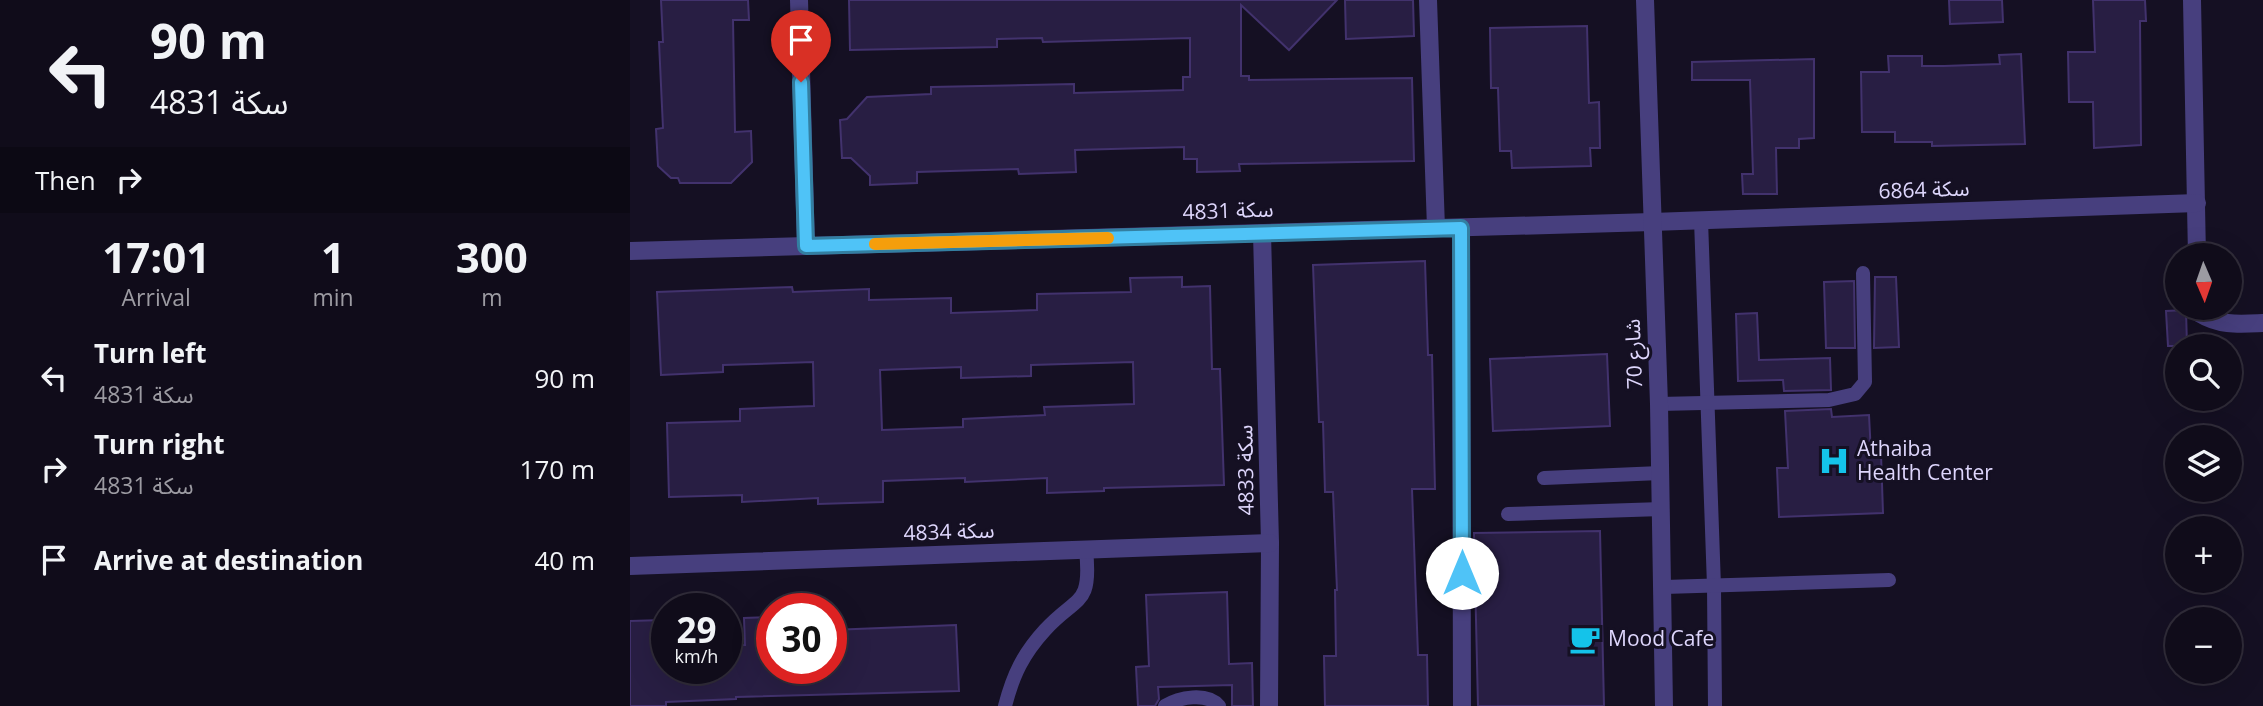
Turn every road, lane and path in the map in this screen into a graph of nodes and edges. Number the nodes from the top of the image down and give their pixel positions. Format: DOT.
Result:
graph roads {
  1 [pos="799,0"];
  2 [pos="1428,0"];
  3 [pos="1645,0"];
  4 [pos="2192,0"];
  5 [pos="2197,203"];
  6 [pos="1700,220"];
  7 [pos="1652,222"];
  8 [pos="1436,228"];
  9 [pos="1461,228"];
  10 [pos="1262,233"];
  11 [pos="2197,243"];
  12 [pos="806,246"];
  13 [pos="630,251"];
  14 [pos="1863,273"];
  15 [pos="2210,320"];
  16 [pos="2263,323"];
  17 [pos="1659,404"];
  18 [pos="1707,404"];
  19 [pos="1660,473"];
  20 [pos="1544,478"];
  21 [pos="1662,509"];
  22 [pos="1508,514"];
  23 [pos="1270,543"];
  24 [pos="1086,550"];
  25 [pos="630,566"];
  26 [pos="1889,580"];
  27 [pos="1714,586"];
  28 [pos="1664,587"];
  29 [pos="1005,706"];
  30 [pos="1165,706"];
  31 [pos="1219,706"];
  32 [pos="1269,706"];
  33 [pos="1462,706"];
  34 [pos="1664,706"];
  35 [pos="1715,706"];
  1 -- 12 [label="street"];
  2 -- 8 [label="street"];
  3 -- 7 [label="street, شارع 70"];
  4 -- 5 [label="street"];
  5 -- 6 [label="street, سكة 6864"];
  5 -- 11 [label="street"];
  6 -- 7 [label="street, سكة 6864"];
  6 -- 18 [label="lane"];
  7 -- 9 [label="street, سكة 4831"];
  7 -- 17 [label="street, شارع 70"];
  8 -- 9 [label="street, سكة 4831"];
  8 -- 10 [label="street, سكة 4831"];
  9 -- 33 [label="street"];
  10 -- 12 [label="street, سكة 4831"];
  10 -- 23 [label="street, سكة 4833"];
  12 -- 13 [label="street, سكة 4831"];
  14 -- 18 [label="lane"];
  15 -- 16 [label="street"];
  17 -- 18 [label="lane"];
  17 -- 19 [label="street, شارع 70"];
  18 -- 27 [label="lane"];
  19 -- 20 [label="lane"];
  19 -- 21 [label="street, شارع 70"];
  21 -- 22 [label="lane"];
  21 -- 28 [label="street, شارع 70"];
  23 -- 24 [label="street, سكة 4834"];
  23 -- 32 [label="street, سكة 4833"];
  24 -- 25 [label="street, سكة 4834"];
  24 -- 29 [label="lane"];
  26 -- 27 [label="lane"];
  27 -- 28 [label="lane"];
  27 -- 35 [label="lane"];
  28 -- 34 [label="street, شارع 70"];
  30 -- 31 [label="lane"];
}
